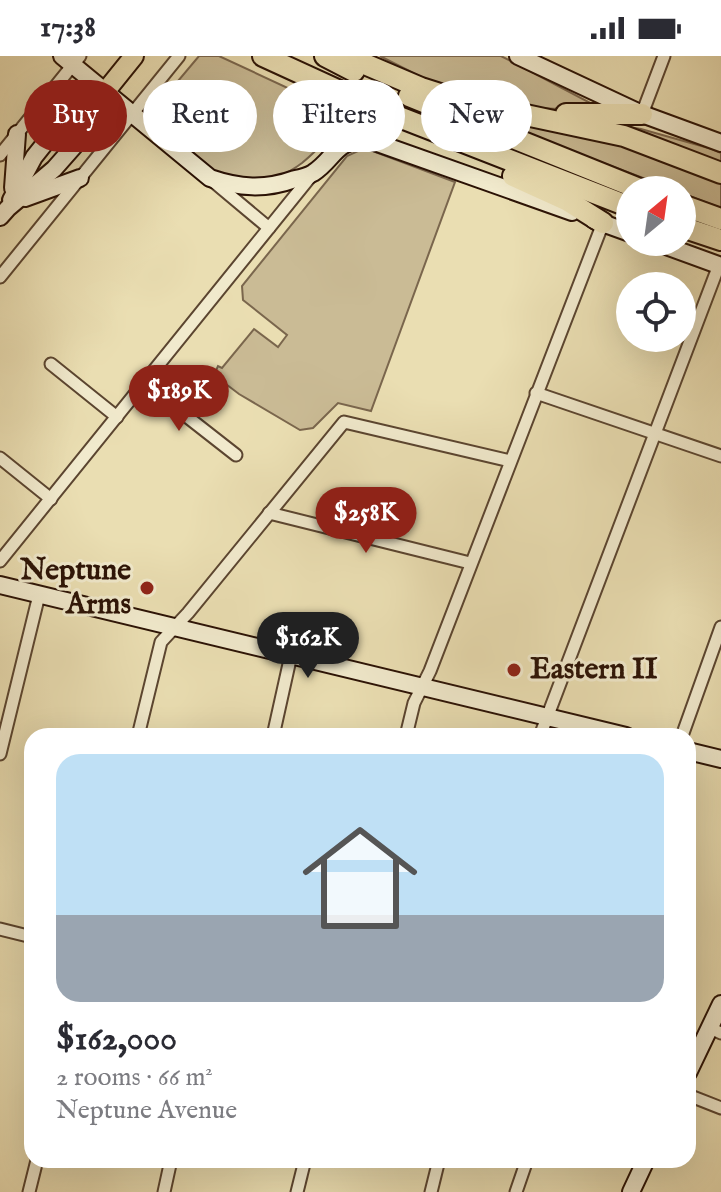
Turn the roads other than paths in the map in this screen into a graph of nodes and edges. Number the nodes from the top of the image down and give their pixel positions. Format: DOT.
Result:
graph roads {
  1 [pos="134,56"];
  2 [pos="179,56"];
  3 [pos="263,56"];
  4 [pos="325,56"];
  5 [pos="346,56"];
  6 [pos="518,56"];
  7 [pos="664,56"];
  8 [pos="72,59"];
  9 [pos="93,80"];
  10 [pos="115,80"];
  11 [pos="315,80"];
  12 [pos="421,88"];
  13 [pos="127,111"];
  14 [pos="131,114"];
  15 [pos="532,114"];
  16 [pos="532,114"];
  17 [pos="642,114"];
  18 [pos="405,119"];
  19 [pos="405,124"];
  20 [pos="17,134"];
  21 [pos="721,143"];
  22 [pos="38,152"];
  23 [pos="69,152"];
  24 [pos="0,155"];
  25 [pos="312,173"];
  26 [pos="721,173"];
  27 [pos="80,178"];
  28 [pos="210,178"];
  29 [pos="616,180"];
  30 [pos="616,202"];
  31 [pos="9,206"];
  32 [pos="696,210"];
  33 [pos="721,219"];
  34 [pos="603,223"];
  35 [pos="269,228"];
  36 [pos="616,228"];
  37 [pos="696,232"];
  38 [pos="721,240"];
  39 [pos="695,256"];
  40 [pos="720,265"];
  41 [pos="0,277"];
  42 [pos="51,364"];
  43 [pos="144,383"];
  44 [pos="536,393"];
  45 [pos="117,417"];
  46 [pos="656,434"];
  47 [pos="236,455"];
  48 [pos="721,456"];
  49 [pos="0,458"];
  50 [pos="510,461"];
  51 [pos="51,499"];
  52 [pos="269,513"];
  53 [pos="0,561"];
  54 [pos="470,563"];
  55 [pos="0,585"];
  56 [pos="39,595"];
  57 [pos="175,627"];
  58 [pos="721,627"];
  59 [pos="291,655"];
  60 [pos="422,687"];
  61 [pos="6,704"];
  62 [pos="547,717"];
  63 [pos="140,728"];
  64 [pos="275,728"];
  65 [pos="408,728"];
  66 [pos="543,728"];
  67 [pos="593,728"];
  68 [pos="685,728"];
  69 [pos="696,753"];
  70 [pos="0,754"];
  71 [pos="721,759"];
  72 [pos="0,929"];
  73 [pos="24,935"];
  74 [pos="721,1004"];
  75 [pos="716,1030"];
  76 [pos="696,1061"];
  77 [pos="696,1098"];
  78 [pos="721,1108"];
  79 [pos="35,1168"];
  80 [pos="169,1168"];
  81 [pos="303,1168"];
  82 [pos="437,1168"];
  83 [pos="524,1168"];
  84 [pos="642,1168"];
  85 [pos="29,1192"];
  86 [pos="164,1192"];
  87 [pos="297,1192"];
  88 [pos="431,1192"];
  89 [pos="516,1192"];
  90 [pos="631,1192"];
  1 -- 10 [label="main road"];
  2 -- 14 [label="street"];
  3 -- 11 [label="highway"];
  4 -- 29 [label="highway"];
  5 -- 12 [label="highway"];
  6 -- 17 [label="main road"];
  7 -- 17 [label="street"];
  8 -- 9 [label="main road"];
  8 -- 20 [label="street"];
  13 -- 14 [label="main road"];
  14 -- 27 [label="street"];
  14 -- 28 [label="main road"];
  15 -- 17 [label="highway"];
  16 -- 26 [label="highway"];
  17 -- 21 [label="main road"];
  18 -- 30 [label="highway"];
  19 -- 34 [label="highway"];
  20 -- 24 [label="street"];
  20 -- 31 [label="main road"];
  22 -- 31 [label="main road"];
  23 -- 31 [label="main road"];
  25 -- 28 [label="main road"];
  25 -- 34 [label="main road"];
  25 -- 35 [label="street"];
  27 -- 31 [label="main road"];
  27 -- 41 [label="street"];
  28 -- 35 [label="street"];
  32 -- 33 [label="highway"];
  34 -- 36 [label="main road"];
  34 -- 44 [label="street"];
  35 -- 43 [label="street"];
  37 -- 38 [label="highway"];
  39 -- 40 [label="main road"];
  40 -- 46 [label="street"];
  42 -- 45 [label="street"];
  43 -- 45 [label="street"];
  43 -- 47 [label="street"];
  44 -- 46 [label="street"];
  44 -- 50 [label="street"];
  45 -- 51 [label="street"];
  46 -- 48 [label="street"];
  46 -- 62 [label="street"];
  49 -- 51 [label="street"];
  50 -- 52 [label="street"];
  50 -- 54 [label="street"];
  51 -- 53 [label="street"];
  52 -- 54 [label="street"];
  52 -- 57 [label="street"];
  54 -- 60 [label="street"];
  55 -- 56 [label="main road"];
  56 -- 57 [label="main road"];
  56 -- 61 [label="street"];
  57 -- 59 [label="main road"];
  57 -- 63 [label="street"];
  58 -- 68 [label="street"];
  59 -- 60 [label="main road"];
  59 -- 64 [label="street"];
  60 -- 62 [label="main road"];
  60 -- 65 [label="street"];
  61 -- 70 [label="street"];
  62 -- 66 [label="street"];
  62 -- 67 [label="main road"];
  69 -- 71 [label="main road"];
  72 -- 73 [label="street"];
  74 -- 75 [label="main road"];
  75 -- 76 [label="main road"];
  77 -- 78 [label="street"];
  79 -- 85 [label="street"];
  80 -- 86 [label="street"];
  81 -- 87 [label="street"];
  82 -- 88 [label="street"];
  83 -- 89 [label="street"];
  84 -- 90 [label="main road"];
}
